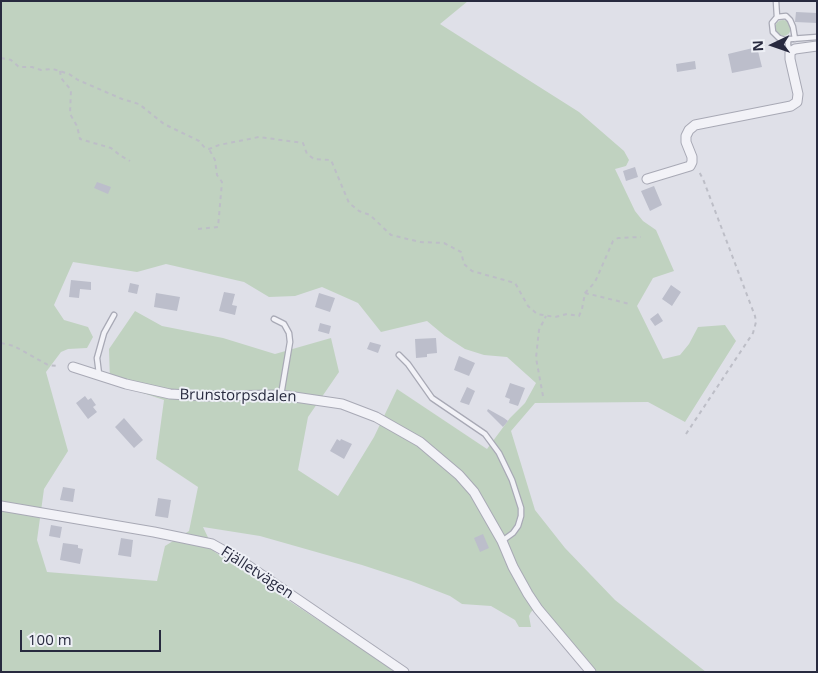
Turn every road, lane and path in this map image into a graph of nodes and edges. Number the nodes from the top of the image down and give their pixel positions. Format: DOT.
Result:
graph roads {
  1 [pos="776,1"];
  2 [pos="777,17"];
  3 [pos="817,37"];
  4 [pos="795,38"];
  5 [pos="788,41"];
  6 [pos="817,46"];
  7 [pos="790,52"];
  8 [pos="1,58"];
  9 [pos="60,71"];
  10 [pos="209,149"];
  11 [pos="130,161"];
  12 [pos="692,162"];
  13 [pos="647,180"];
  14 [pos="198,229"];
  15 [pos="641,237"];
  16 [pos="585,293"];
  17 [pos="630,304"];
  18 [pos="114,315"];
  19 [pos="546,316"];
  20 [pos="274,319"];
  21 [pos="1,343"];
  22 [pos="399,355"];
  23 [pos="57,366"];
  24 [pos="73,367"];
  25 [pos="100,376"];
  26 [pos="281,395"];
  27 [pos="543,396"];
  28 [pos="686,434"];
  29 [pos="1,506"];
  30 [pos="502,541"];
  31 [pos="404,672"];
  32 [pos="591,672"];
  1 -- 2 [label="lane"];
  2 -- 4 [label="lane"];
  2 -- 5 [label="lane"];
  3 -- 4 [label="lane"];
  4 -- 5 [label="lane"];
  5 -- 7 [label="lane"];
  6 -- 7 [label="street"];
  7 -- 12 [label="street"];
  8 -- 9 [label="path"];
  9 -- 10 [label="path"];
  9 -- 11 [label="path"];
  10 -- 14 [label="path"];
  10 -- 19 [label="path"];
  12 -- 13 [label="street"];
  12 -- 28 [label="path"];
  15 -- 16 [label="path"];
  16 -- 17 [label="path"];
  16 -- 19 [label="path"];
  18 -- 25 [label="lane"];
  19 -- 27 [label="path"];
  20 -- 26 [label="lane"];
  21 -- 23 [label="path"];
  22 -- 30 [label="lane"];
  24 -- 25 [label="street, Brunstorpsdalen"];
  25 -- 26 [label="street, Brunstorpsdalen"];
  26 -- 30 [label="street, Brunstorpsdalen"];
  29 -- 31 [label="street, Fjälletvägen"];
  30 -- 32 [label="street, Brunstorpsdalen"];
}
